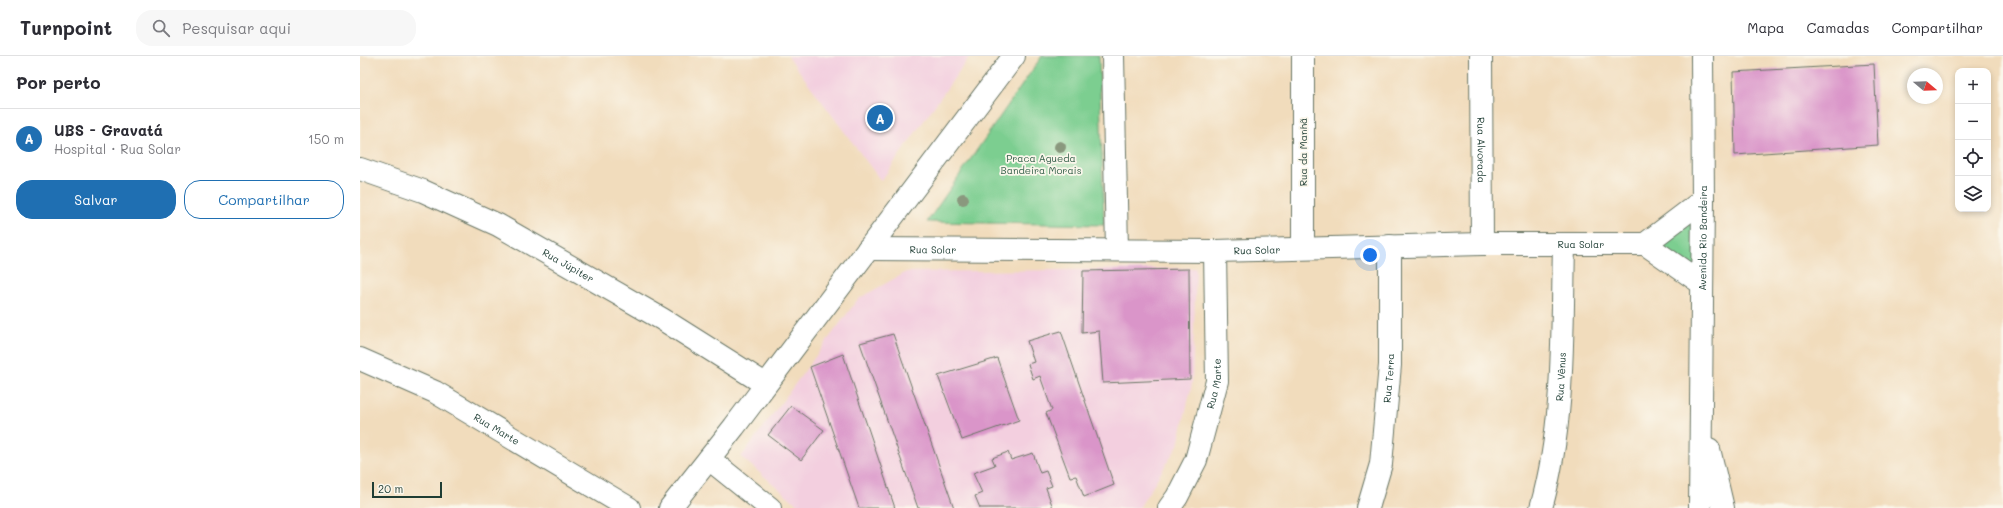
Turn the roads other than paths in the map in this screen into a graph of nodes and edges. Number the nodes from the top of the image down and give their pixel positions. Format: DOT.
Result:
graph roads {
  1 [pos="1014,56"];
  2 [pos="1113,56"];
  3 [pos="1303,56"];
  4 [pos="1481,56"];
  5 [pos="1702,56"];
  6 [pos="360,169"];
  7 [pos="1703,200"];
  8 [pos="1482,244"];
  9 [pos="1564,244"];
  10 [pos="1645,244"];
  11 [pos="1390,246"];
  12 [pos="1303,248"];
  13 [pos="868,249"];
  14 [pos="1117,250"];
  15 [pos="1215,251"];
  16 [pos="1701,283"];
  17 [pos="360,359"];
  18 [pos="765,384"];
  19 [pos="1702,419"];
  20 [pos="709,459"];
  21 [pos="629,508"];
  22 [pos="670,508"];
  23 [pos="770,508"];
  24 [pos="1169,508"];
  25 [pos="1368,508"];
  26 [pos="1541,508"];
  27 [pos="1700,508"];
  28 [pos="1723,508"];
  1 -- 13 [label="street"];
  2 -- 14 [label="street"];
  3 -- 12 [label="street, Rua da Manhã"];
  4 -- 8 [label="street, Rua Alvorada"];
  5 -- 7 [label="street, Avenida Rio Bandeira"];
  6 -- 18 [label="street, Rua Júpiter"];
  7 -- 10 [label="street"];
  7 -- 16 [label="street, Avenida Rio Bandeira"];
  8 -- 9 [label="street, Rua Solar"];
  8 -- 11 [label="street, Rua Solar"];
  9 -- 10 [label="street, Rua Solar"];
  9 -- 26 [label="street, Rua Vênus"];
  10 -- 16 [label="street"];
  11 -- 12 [label="street, Rua Solar"];
  11 -- 25 [label="street, Rua Terra"];
  12 -- 15 [label="street, Rua Solar"];
  13 -- 14 [label="street, Rua Solar"];
  13 -- 18 [label="street"];
  14 -- 15 [label="street, Rua Solar"];
  15 -- 24 [label="street, Rua Marte"];
  16 -- 19 [label="street, Avenida Rio Bandeira"];
  17 -- 21 [label="street, Rua Marte"];
  18 -- 20 [label="street"];
  19 -- 27 [label="street, Avenida Rio Bandeira"];
  19 -- 28 [label="street, Avenida Rio Bandeira"];
  20 -- 22 [label="street"];
  20 -- 23 [label="street"];
}
